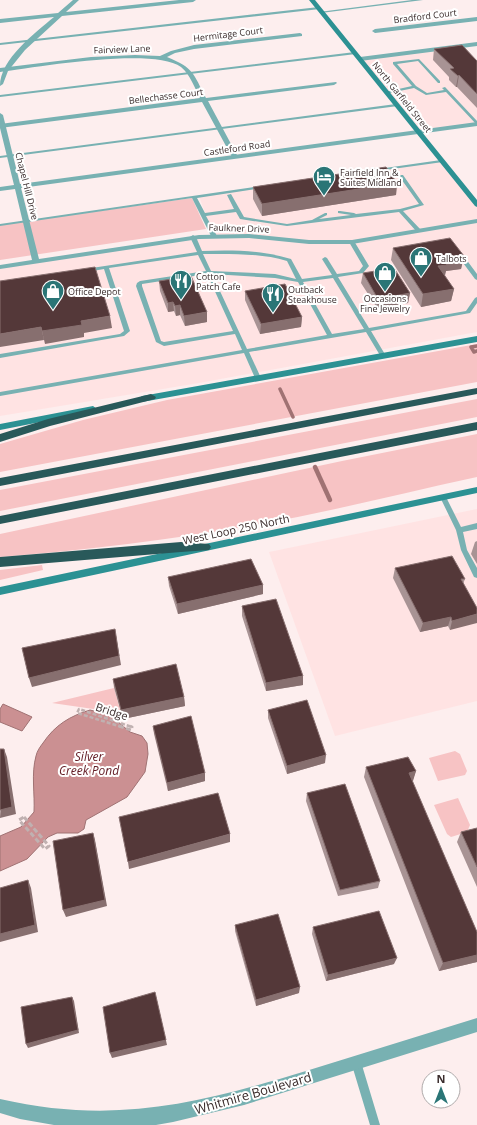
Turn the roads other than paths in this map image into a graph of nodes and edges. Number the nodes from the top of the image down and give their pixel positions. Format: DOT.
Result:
graph roads {
  1 [pos="76,0"];
  2 [pos="193,0"];
  3 [pos="312,0"];
  4 [pos="421,0"];
  5 [pos="320,10"];
  6 [pos="59,15"];
  7 [pos="477,18"];
  8 [pos="0,21"];
  9 [pos="375,31"];
  10 [pos="300,35"];
  11 [pos="32,40"];
  12 [pos="0,44"];
  13 [pos="477,44"];
  14 [pos="355,53"];
  15 [pos="161,58"];
  16 [pos="360,59"];
  17 [pos="7,69"];
  18 [pos="0,70"];
  19 [pos="190,73"];
  20 [pos="439,82"];
  21 [pos="334,83"];
  22 [pos="0,84"];
  23 [pos="415,87"];
  24 [pos="386,93"];
  25 [pos="0,96"];
  26 [pos="204,100"];
  27 [pos="396,105"];
  28 [pos="0,115"];
  29 [pos="477,124"];
  30 [pos="1,126"];
  31 [pos="219,128"];
  32 [pos="418,132"];
  33 [pos="10,156"];
  34 [pos="0,157"];
  35 [pos="235,157"];
  36 [pos="441,161"];
  37 [pos="376,170"];
  38 [pos="401,176"];
  39 [pos="18,186"];
  40 [pos="266,186"];
  41 [pos="0,189"];
  42 [pos="229,195"];
  43 [pos="194,197"];
  44 [pos="477,205"];
  45 [pos="238,210"];
  46 [pos="400,210"];
  47 [pos="340,212"];
  48 [pos="325,214"];
  49 [pos="204,215"];
  50 [pos="357,216"];
  51 [pos="27,221"];
  52 [pos="477,221"];
  53 [pos="313,222"];
  54 [pos="0,225"];
  55 [pos="419,231"];
  56 [pos="214,236"];
  57 [pos="193,237"];
  58 [pos="352,242"];
  59 [pos="455,248"];
  60 [pos="200,253"];
  61 [pos="325,259"];
  62 [pos="36,261"];
  63 [pos="0,267"];
  64 [pos="106,267"];
  65 [pos="83,271"];
  66 [pos="209,272"];
  67 [pos="335,276"];
  68 [pos="477,278"];
  69 [pos="300,281"];
  70 [pos="477,299"];
  71 [pos="368,330"];
  72 [pos="236,332"];
  73 [pos="330,336"];
  74 [pos="477,339"];
  75 [pos="245,352"];
  76 [pos="0,356"];
  77 [pos="383,356"];
  78 [pos="258,378"];
  79 [pos="477,391"];
  80 [pos="0,394"];
  81 [pos="151,397"];
  82 [pos="477,426"];
  83 [pos="0,427"];
  84 [pos="0,438"];
  85 [pos="0,482"];
  86 [pos="477,490"];
  87 [pos="443,497"];
  88 [pos="0,520"];
  89 [pos="477,526"];
  90 [pos="459,530"];
  91 [pos="205,548"];
  92 [pos="0,562"];
  93 [pos="477,575"];
  94 [pos="0,591"];
  95 [pos="477,1024"];
  96 [pos="356,1062"];
  97 [pos="0,1106"];
  98 [pos="375,1125"];
  1 -- 6 [label="street"];
  2 -- 6 [label="street"];
  3 -- 5 [label="main road, North Garfield Street"];
  4 -- 5 [label="lane"];
  5 -- 11 [label="lane"];
  5 -- 14 [label="main road, North Garfield Street"];
  6 -- 8 [label="street"];
  6 -- 11 [label="street"];
  7 -- 9 [label="street, Bradford Court"];
  10 -- 15 [label="street, Hermitage Court"];
  11 -- 12 [label="lane"];
  11 -- 17 [label="street"];
  13 -- 16 [label="street"];
  14 -- 16 [label="main road, North Garfield Street"];
  14 -- 19 [label="lane"];
  15 -- 17 [label="street, Fairview Lane"];
  15 -- 19 [label="street, Fairview Lane"];
  16 -- 24 [label="main road, North Garfield Street"];
  17 -- 18 [label="street, Fairview Lane"];
  17 -- 22 [label="street"];
  19 -- 25 [label="lane"];
  19 -- 26 [label="street, Fairview Lane"];
  20 -- 23 [label="lane"];
  21 -- 26 [label="street, Bellechasse Court"];
  23 -- 24 [label="lane"];
  23 -- 29 [label="lane"];
  24 -- 27 [label="main road, North Garfield Street"];
  26 -- 30 [label="street, Bellechasse Court"];
  26 -- 31 [label="street, Fairview Lane"];
  27 -- 31 [label="lane"];
  27 -- 32 [label="main road, North Garfield Street"];
  28 -- 30 [label="street, Chapel Hill Drive"];
  29 -- 32 [label="street, Castleford Road"];
  30 -- 33 [label="street, Chapel Hill Drive"];
  31 -- 33 [label="lane"];
  31 -- 35 [label="street, Fairview Lane"];
  32 -- 35 [label="street, Castleford Road"];
  32 -- 36 [label="main road, North Garfield Street"];
  33 -- 34 [label="lane"];
  33 -- 39 [label="street, Chapel Hill Drive"];
  35 -- 39 [label="street, Castleford Road"];
  36 -- 37 [label="lane"];
  36 -- 44 [label="main road, North Garfield Street"];
  38 -- 46 [label="lane"];
  39 -- 41 [label="street, Castleford Road"];
  39 -- 51 [label="street, Chapel Hill Drive"];
  40 -- 43 [label="lane"];
  42 -- 45 [label="lane"];
  43 -- 49 [label="lane"];
  43 -- 51 [label="lane"];
  45 -- 49 [label="lane"];
  45 -- 53 [label="lane"];
  46 -- 50 [label="lane"];
  46 -- 55 [label="lane"];
  47 -- 50 [label="lane"];
  48 -- 53 [label="lane"];
  49 -- 56 [label="lane"];
  50 -- 53 [label="lane"];
  51 -- 54 [label="lane"];
  51 -- 62 [label="street, Chapel Hill Drive"];
  52 -- 55 [label="street, Faulkner Drive"];
  55 -- 58 [label="street, Faulkner Drive"];
  56 -- 57 [label="street, Faulkner Drive"];
  56 -- 58 [label="street, Faulkner Drive"];
  57 -- 60 [label="lane"];
  57 -- 62 [label="street, Faulkner Drive"];
  58 -- 67 [label="lane"];
  59 -- 68 [label="lane"];
  60 -- 64 [label="lane"];
  60 -- 66 [label="lane"];
  60 -- 69 [label="lane"];
  61 -- 67 [label="lane"];
  62 -- 63 [label="street, Faulkner Drive"];
  64 -- 65 [label="lane"];
  64 -- 76 [label="lane"];
  66 -- 69 [label="lane"];
  66 -- 72 [label="lane"];
  66 -- 72 [label="lane"];
  67 -- 69 [label="lane"];
  67 -- 71 [label="lane"];
  69 -- 73 [label="lane"];
  70 -- 71 [label="lane"];
  71 -- 73 [label="lane"];
  71 -- 77 [label="lane"];
  72 -- 75 [label="lane"];
  73 -- 75 [label="lane"];
  74 -- 77 [label="main road"];
  75 -- 78 [label="lane"];
  75 -- 80 [label="lane"];
  77 -- 78 [label="main road"];
  78 -- 81 [label="main road"];
  79 -- 85 [label="highway"];
  81 -- 83 [label="main road"];
  81 -- 84 [label="highway"];
  82 -- 88 [label="highway"];
  86 -- 87 [label="main road, West Loop 250 North"];
  87 -- 90 [label="lane"];
  87 -- 91 [label="main road, West Loop 250 North"];
  89 -- 90 [label="lane"];
  90 -- 93 [label="lane"];
  91 -- 92 [label="highway"];
  91 -- 94 [label="main road, West Loop 250 North"];
  95 -- 96 [label="street, Whitmire Boulevard"];
  96 -- 97 [label="street, Whitmire Boulevard"];
  96 -- 98 [label="lane"];
}
